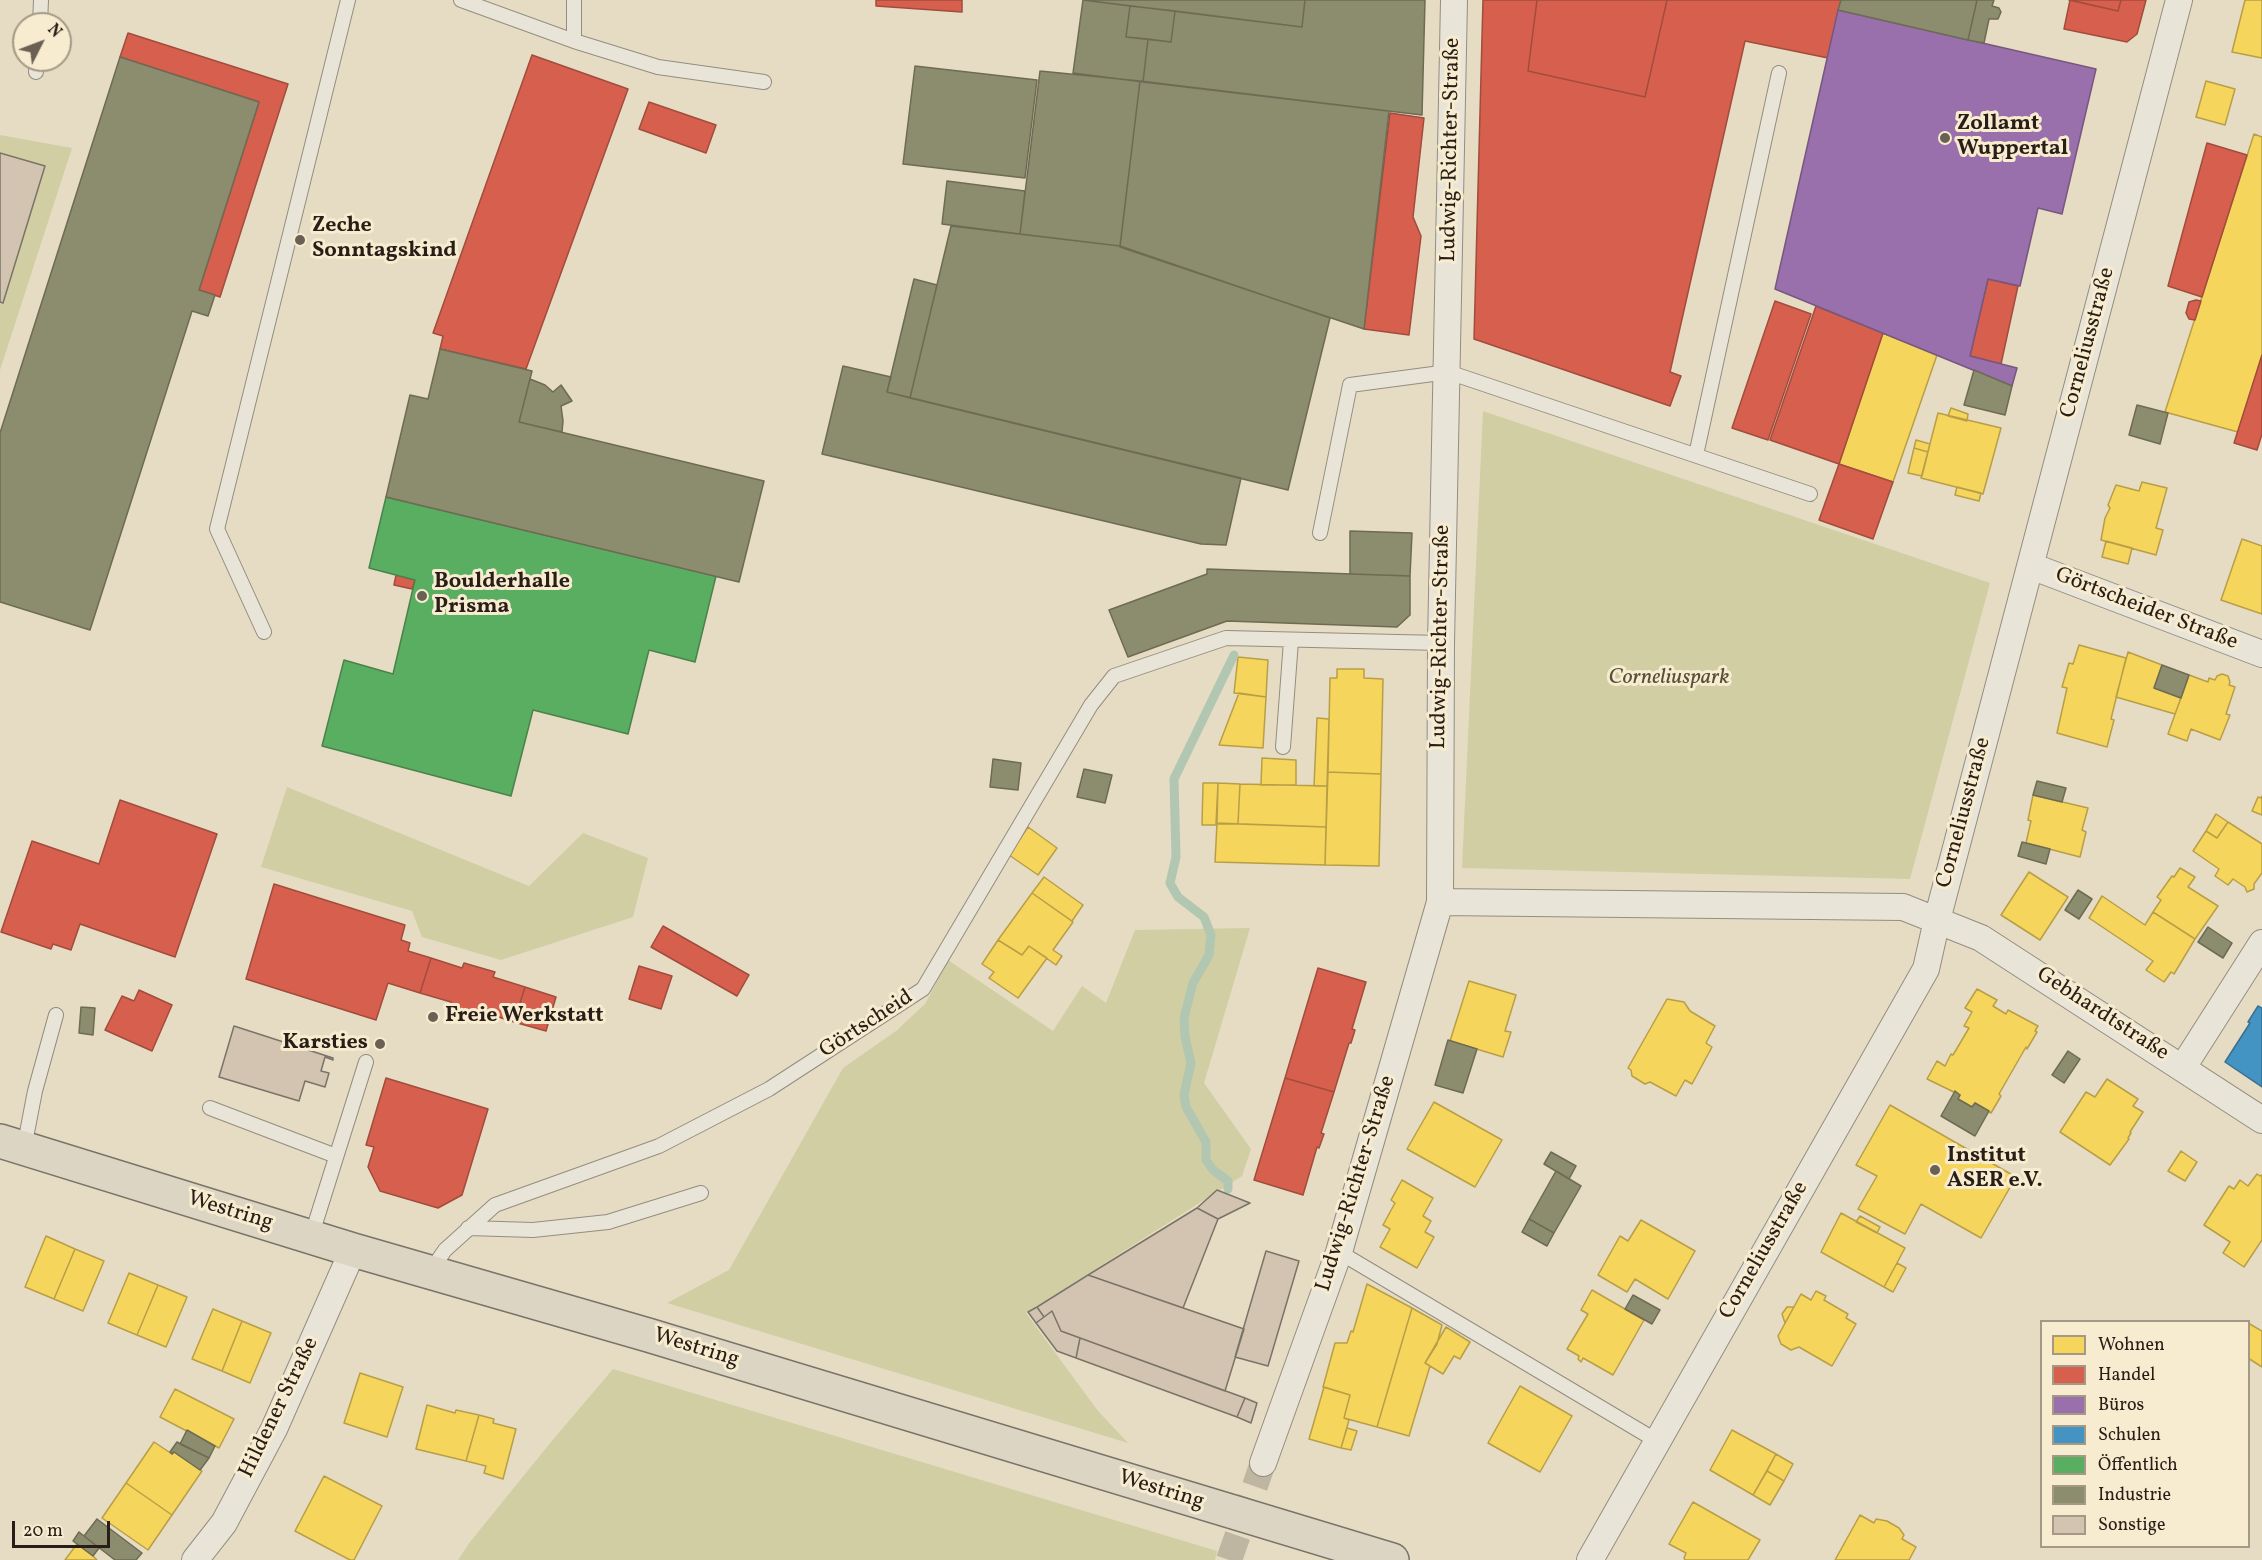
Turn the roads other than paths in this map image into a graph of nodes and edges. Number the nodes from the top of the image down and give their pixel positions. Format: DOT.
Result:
graph roads {
  1 [pos="348,0"];
  2 [pos="461,0"];
  3 [pos="574,0"];
  4 [pos="1455,0"];
  5 [pos="2180,0"];
  6 [pos="574,41"];
  7 [pos="1779,73"];
  8 [pos="764,82"];
  9 [pos="1448,372"];
  10 [pos="1696,455"];
  11 [pos="1810,494"];
  12 [pos="1320,533"];
  13 [pos="2031,566"];
  14 [pos="264,632"];
  15 [pos="1292,641"];
  16 [pos="1441,643"];
  17 [pos="2262,654"];
  18 [pos="1283,747"];
  19 [pos="1440,902"];
  20 [pos="1937,920"];
  21 [pos="2262,943"];
  22 [pos="56,1015"];
  23 [pos="366,1062"];
  24 [pos="2183,1067"];
  25 [pos="210,1108"];
  26 [pos="2262,1120"];
  27 [pos="12,1145"];
  28 [pos="336,1156"];
  29 [pos="701,1193"];
  30 [pos="468,1228"];
  31 [pos="311,1237"];
  32 [pos="353,1250"];
  33 [pos="1339,1252"];
  34 [pos="430,1272"];
  35 [pos="1657,1441"];
  36 [pos="1263,1463"];
  37 [pos="195,1560"];
  38 [pos="1392,1560"];
  39 [pos="1590,1560"];
  1 -- 14 [label="lane"];
  2 -- 6 [label="lane"];
  3 -- 6 [label="lane"];
  4 -- 9 [label="street, Ludwig-Richter-Straße"];
  5 -- 13 [label="street, Corneliusstraße"];
  6 -- 8 [label="lane"];
  7 -- 10 [label="lane"];
  9 -- 10 [label="lane"];
  9 -- 12 [label="lane"];
  9 -- 16 [label="street, Ludwig-Richter-Straße"];
  10 -- 11 [label="lane"];
  13 -- 17 [label="street, Görtscheider Straße"];
  13 -- 20 [label="street, Corneliusstraße"];
  15 -- 16 [label="lane, Görtscheid"];
  15 -- 18 [label="lane"];
  15 -- 30 [label="lane, Görtscheid"];
  16 -- 19 [label="street, Ludwig-Richter-Straße"];
  19 -- 20 [label="street"];
  19 -- 33 [label="street, Ludwig-Richter-Straße"];
  20 -- 24 [label="street, Gebhardtstraße"];
  20 -- 35 [label="street, Corneliusstraße"];
  21 -- 24 [label="street"];
  22 -- 27 [label="lane"];
  23 -- 28 [label="lane"];
  24 -- 26 [label="street, Gebhardtstraße"];
  25 -- 28 [label="lane"];
  27 -- 31 [label="main road, Westring"];
  28 -- 31 [label="lane"];
  29 -- 30 [label="lane"];
  30 -- 34 [label="lane, Görtscheid"];
  31 -- 32 [label="main road, Westring"];
  32 -- 34 [label="main road, Westring"];
  32 -- 37 [label="street, Hildener Straße"];
  33 -- 35 [label="lane"];
  33 -- 36 [label="street, Ludwig-Richter-Straße"];
  34 -- 38 [label="main road, Westring"];
  35 -- 39 [label="street, Corneliusstraße"];
}
